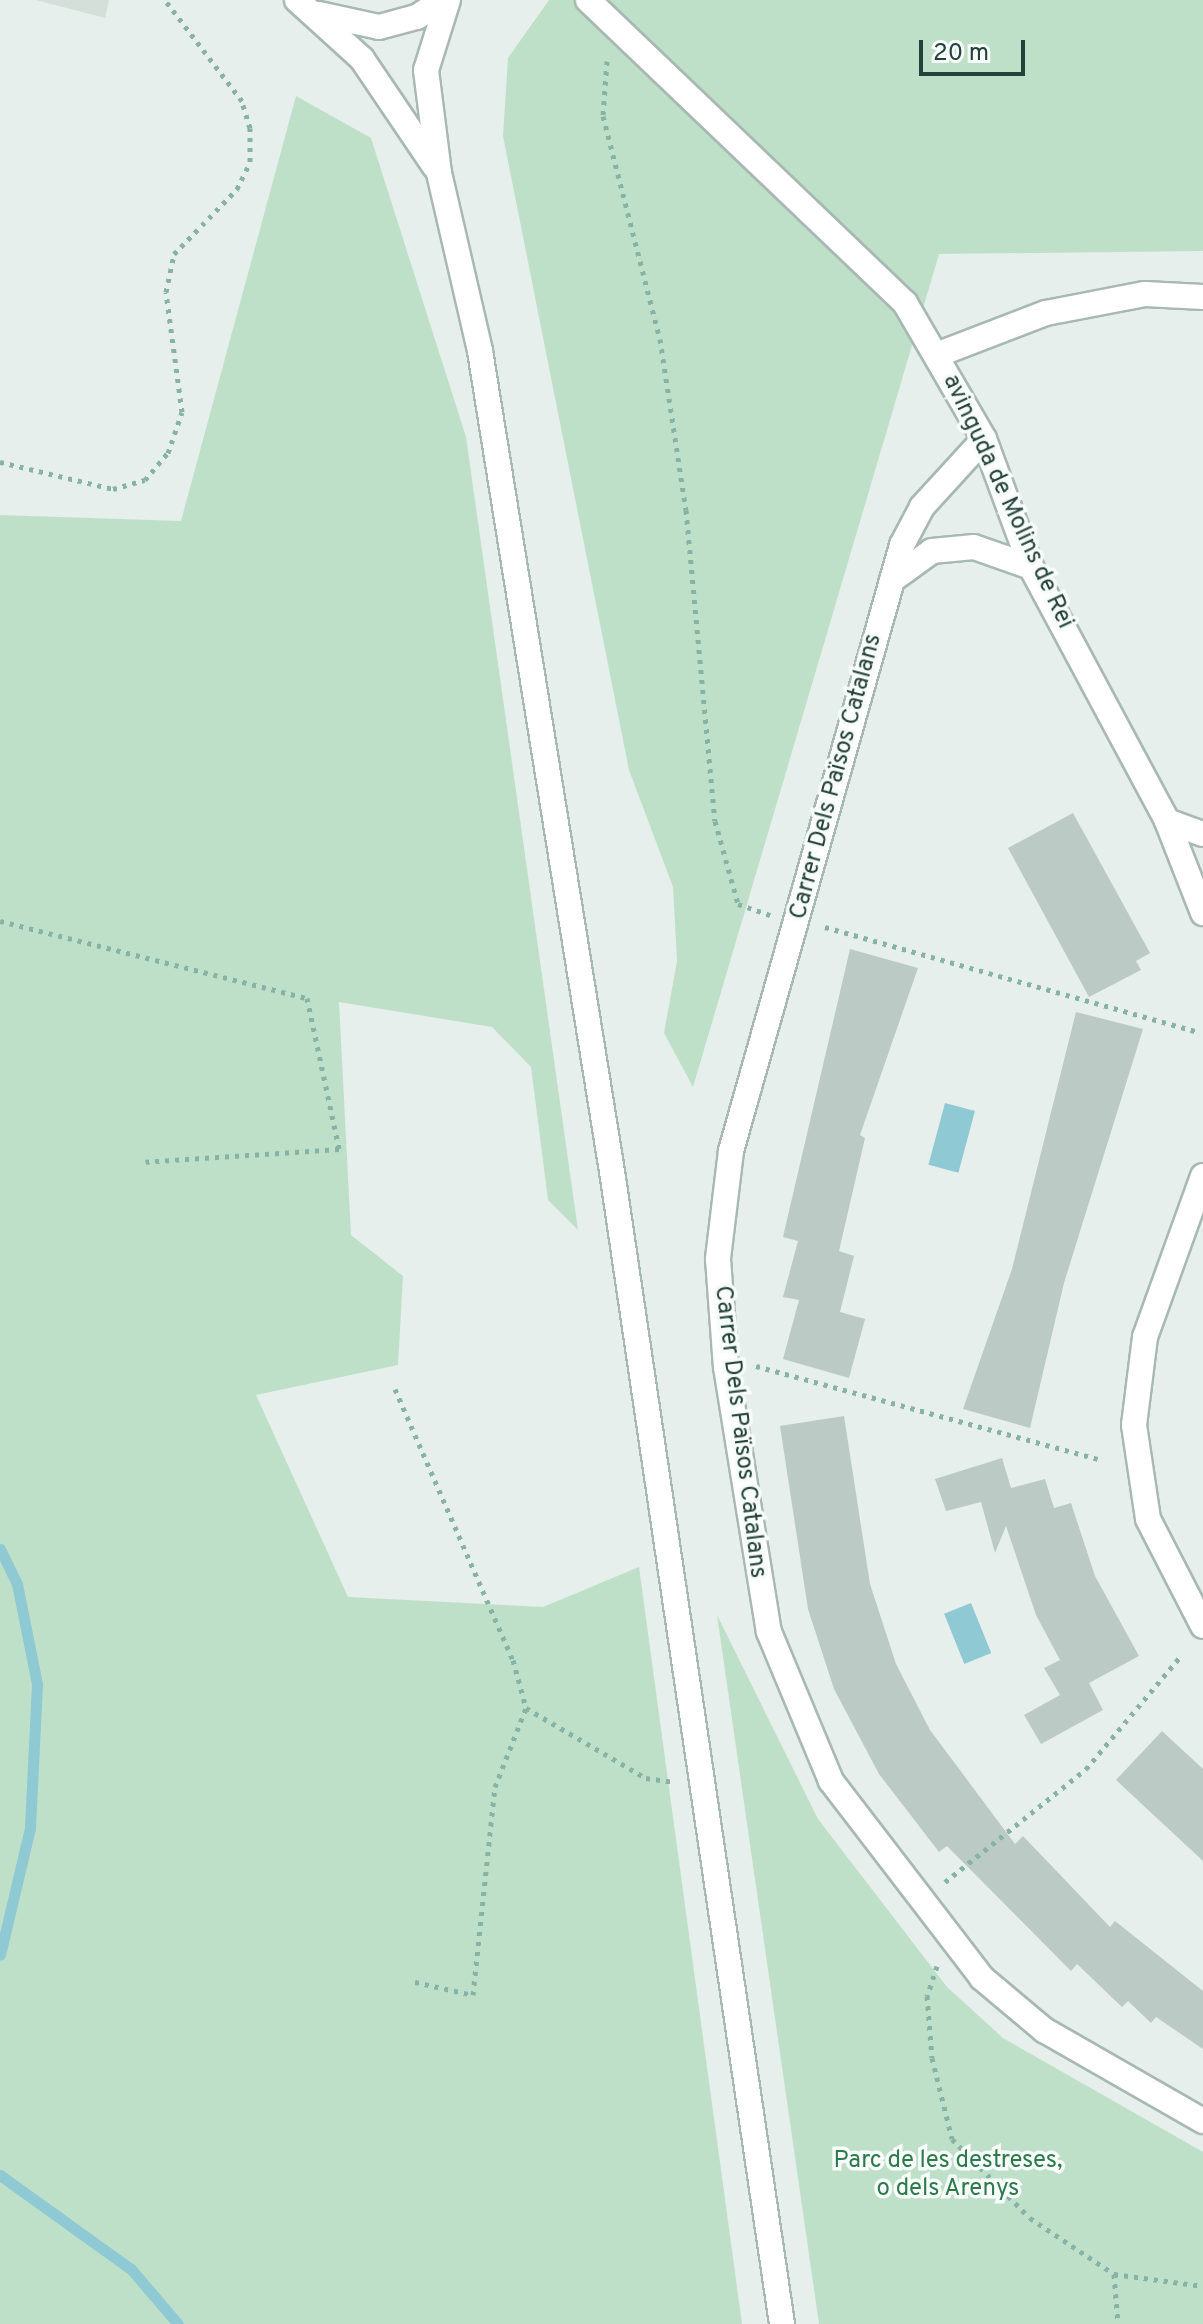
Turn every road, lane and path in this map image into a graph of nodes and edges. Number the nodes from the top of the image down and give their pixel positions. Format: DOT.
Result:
graph roads {
  1 [pos="165,0"];
  2 [pos="445,0"];
  3 [pos="575,0"];
  4 [pos="303,5"];
  5 [pos="593,6"];
  6 [pos="607,61"];
  7 [pos="439,173"];
  8 [pos="1203,297"];
  9 [pos="939,354"];
  10 [pos="984,439"];
  11 [pos="0,462"];
  12 [pos="1031,567"];
  13 [pos="892,580"];
  14 [pos="1167,821"];
  15 [pos="1203,834"];
  16 [pos="764,913"];
  17 [pos="1203,913"];
  18 [pos="0,921"];
  19 [pos="826,927"];
  20 [pos="1199,1032"];
  21 [pos="145,1162"];
  22 [pos="1203,1176"];
  23 [pos="1203,1222"];
  24 [pos="1192,1248"];
  25 [pos="763,1366"];
  26 [pos="395,1389"];
  27 [pos="1098,1459"];
  28 [pos="1203,1626"];
  29 [pos="1179,1658"];
  30 [pos="526,1708"];
  31 [pos="703,1786"];
  32 [pos="941,1885"];
  33 [pos="937,1966"];
  34 [pos="415,1982"];
  35 [pos="1203,2121"];
  36 [pos="1114,2274"];
  37 [pos="1203,2286"];
  38 [pos="782,2324"];
  39 [pos="1118,2324"];
  1 -- 11 [label="path"];
  2 -- 4 [label="street"];
  2 -- 7 [label="street"];
  3 -- 5 [label="street, avinguda de Molins de Rei"];
  4 -- 7 [label="street"];
  5 -- 9 [label="street, avinguda de Molins de Rei"];
  6 -- 16 [label="path"];
  7 -- 31 [label="street"];
  8 -- 9 [label="street"];
  9 -- 10 [label="street, avinguda de Molins de Rei"];
  10 -- 12 [label="street, avinguda de Molins de Rei"];
  10 -- 13 [label="street, Carrer Dels Països Catalans"];
  12 -- 13 [label="street"];
  12 -- 14 [label="street, avinguda de Molins de Rei"];
  13 -- 35 [label="street, Carrer Dels Països Catalans"];
  14 -- 15 [label="street"];
  14 -- 17 [label="street, avinguda de Molins de Rei"];
  18 -- 21 [label="path"];
  19 -- 20 [label="path"];
  22 -- 24 [label="street"];
  23 -- 24 [label="street"];
  24 -- 28 [label="street"];
  25 -- 27 [label="path"];
  26 -- 30 [label="path"];
  29 -- 32 [label="path"];
  30 -- 31 [label="path"];
  30 -- 34 [label="path"];
  31 -- 38 [label="street"];
  33 -- 36 [label="path"];
  36 -- 37 [label="path"];
  36 -- 39 [label="path"];
}
